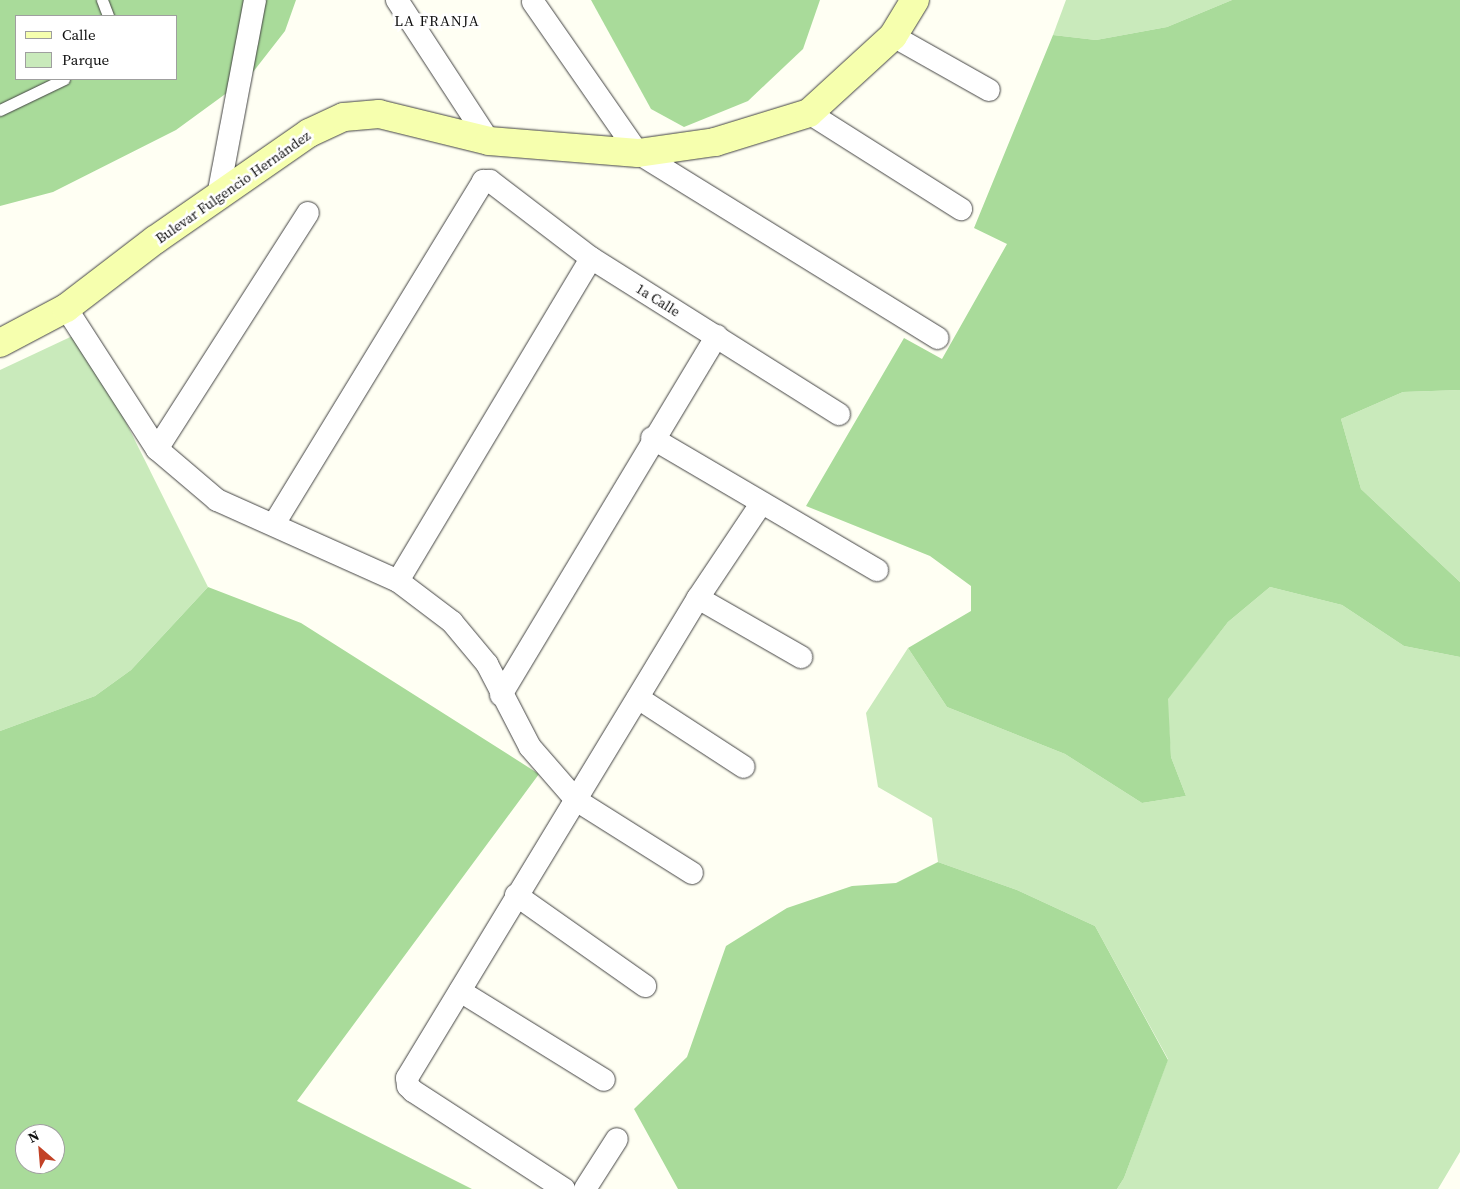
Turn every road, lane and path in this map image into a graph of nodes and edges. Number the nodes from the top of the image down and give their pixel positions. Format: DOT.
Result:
graph roads {
  1 [pos="102,0"];
  2 [pos="255,0"];
  3 [pos="915,0"];
  4 [pos="533,2"];
  5 [pos="405,3"];
  6 [pos="108,15"];
  7 [pos="893,36"];
  8 [pos="62,80"];
  9 [pos="989,90"];
  10 [pos="0,110"];
  11 [pos="809,112"];
  12 [pos="489,141"];
  13 [pos="638,153"];
  14 [pos="218,196"];
  15 [pos="961,209"];
  16 [pos="308,213"];
  17 [pos="591,258"];
  18 [pos="66,308"];
  19 [pos="716,336"];
  20 [pos="937,338"];
  21 [pos="0,343"];
  22 [pos="839,414"];
  23 [pos="652,438"];
  24 [pos="157,449"];
  25 [pos="760,504"];
  26 [pos="274,524"];
  27 [pos="876,570"];
  28 [pos="398,581"];
  29 [pos="698,598"];
  30 [pos="801,657"];
  31 [pos="501,695"];
  32 [pos="638,698"];
  33 [pos="744,767"];
  34 [pos="576,800"];
  35 [pos="692,873"];
  36 [pos="516,895"];
  37 [pos="645,986"];
  38 [pos="460,991"];
  39 [pos="604,1080"];
  40 [pos="617,1139"];
  41 [pos="564,1189"];
  42 [pos="585,1189"];
  1 -- 6 [label="lane"];
  2 -- 14 [label="street"];
  3 -- 7 [label="street, Bulevar Fulgencio Hernández"];
  4 -- 13 [label="street"];
  5 -- 12 [label="street"];
  7 -- 9 [label="street"];
  7 -- 11 [label="street, Bulevar Fulgencio Hernández"];
  8 -- 10 [label="lane"];
  11 -- 13 [label="street, Bulevar Fulgencio Hernández"];
  11 -- 15 [label="street"];
  12 -- 13 [label="street, Bulevar Fulgencio Hernández"];
  12 -- 14 [label="street, Bulevar Fulgencio Hernández"];
  13 -- 20 [label="street"];
  14 -- 18 [label="street, Bulevar Fulgencio Hernández"];
  16 -- 24 [label="street"];
  17 -- 19 [label="street, 1a Calle"];
  17 -- 26 [label="street, 1a Calle"];
  17 -- 28 [label="street"];
  18 -- 21 [label="street, Bulevar Fulgencio Hernández"];
  18 -- 24 [label="street"];
  19 -- 22 [label="street, 1a Calle"];
  19 -- 23 [label="street"];
  23 -- 25 [label="street"];
  23 -- 31 [label="street"];
  24 -- 26 [label="street"];
  25 -- 27 [label="street"];
  25 -- 29 [label="street"];
  26 -- 28 [label="street"];
  28 -- 31 [label="street"];
  29 -- 30 [label="street"];
  29 -- 32 [label="street"];
  31 -- 34 [label="street"];
  32 -- 33 [label="street"];
  32 -- 34 [label="street"];
  34 -- 35 [label="street"];
  34 -- 36 [label="street"];
  36 -- 37 [label="street"];
  36 -- 38 [label="street"];
  38 -- 39 [label="street"];
  38 -- 41 [label="street"];
  40 -- 42 [label="street"];
}
